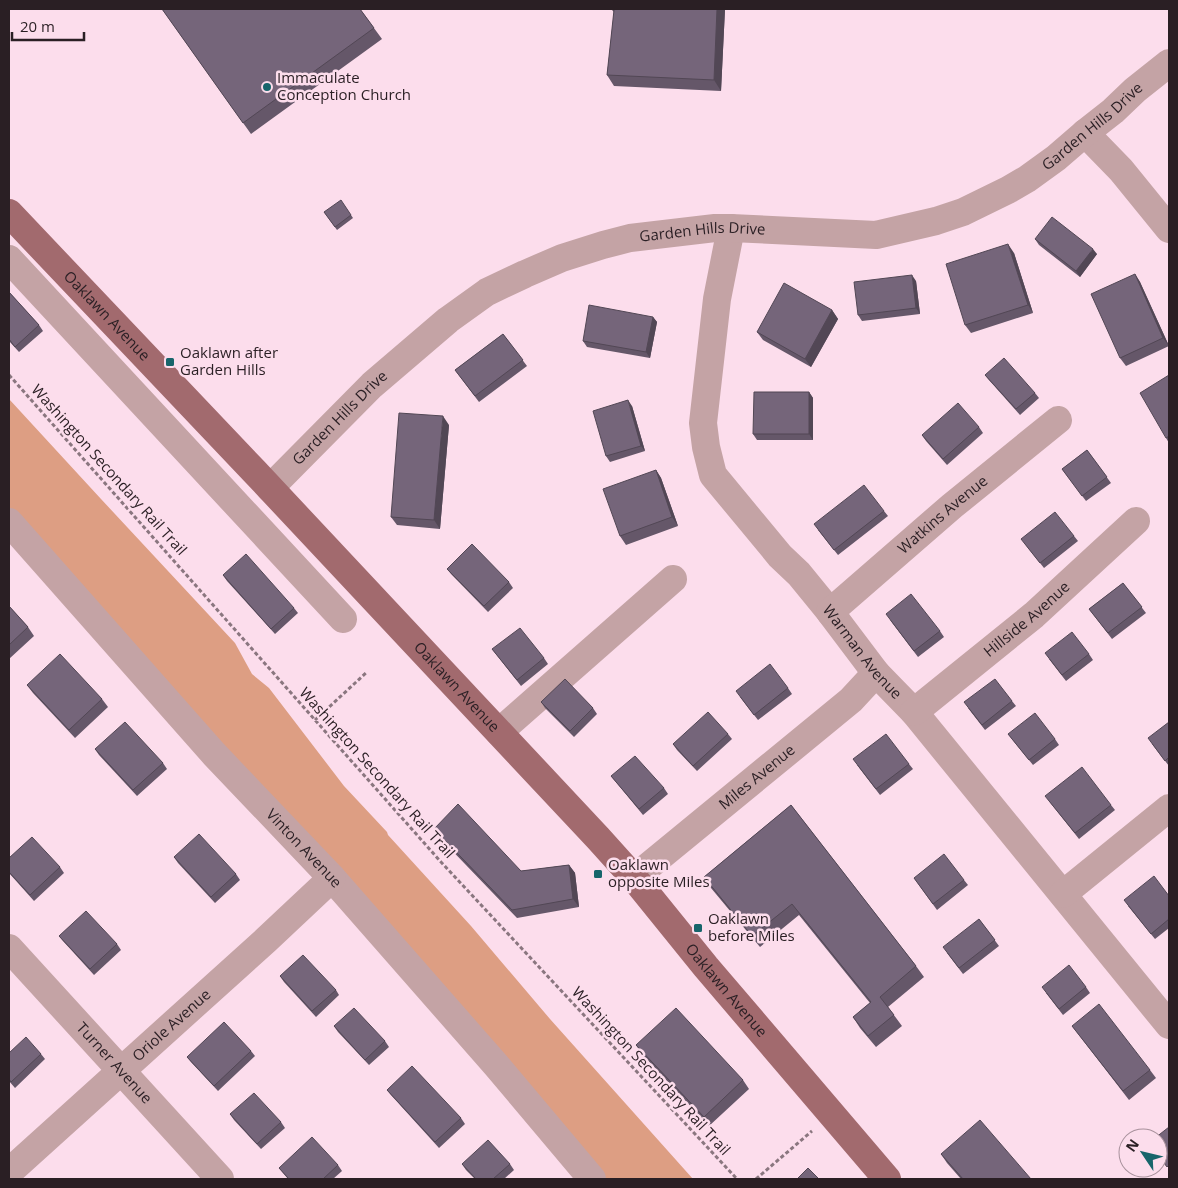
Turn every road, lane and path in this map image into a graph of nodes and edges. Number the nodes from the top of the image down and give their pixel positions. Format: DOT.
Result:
graph roads {
  1 [pos="1169,63"];
  2 [pos="1085,133"];
  3 [pos="9,213"];
  4 [pos="731,228"];
  5 [pos="1169,228"];
  6 [pos="9,259"];
  7 [pos="101,311"];
  8 [pos="79,334"];
  9 [pos="9,374"];
  10 [pos="1058,420"];
  11 [pos="262,480"];
  12 [pos="228,496"];
  13 [pos="1136,521"];
  14 [pos="9,522"];
  15 [pos="673,579"];
  16 [pos="830,612"];
  17 [pos="343,619"];
  18 [pos="367,672"];
  19 [pos="876,673"];
  20 [pos="914,712"];
  21 [pos="315,720"];
  22 [pos="499,732"];
  23 [pos="1169,808"];
  24 [pos="332,878"];
  25 [pos="634,878"];
  26 [pos="1063,894"];
  27 [pos="9,948"];
  28 [pos="1169,1025"];
  29 [pos="122,1070"];
  30 [pos="832,1114"];
  31 [pos="9,1172"];
  32 [pos="220,1179"];
  33 [pos="592,1179"];
  34 [pos="737,1179"];
  35 [pos="756,1179"];
  36 [pos="887,1179"];
  1 -- 2 [label="street, Garden Hills Drive"];
  2 -- 4 [label="street, Garden Hills Drive"];
  2 -- 5 [label="street"];
  3 -- 7 [label="main road, Oaklawn Avenue"];
  4 -- 11 [label="street, Garden Hills Drive"];
  4 -- 16 [label="street, Warman Avenue"];
  6 -- 8 [label="street"];
  7 -- 8 [label="street"];
  7 -- 11 [label="main road, Oaklawn Avenue"];
  8 -- 12 [label="street"];
  9 -- 21 [label="path, Washington Secondary Rail Trail"];
  10 -- 16 [label="street, Watkins Avenue"];
  11 -- 12 [label="street, Garden Hills Drive"];
  11 -- 22 [label="main road, Oaklawn Avenue"];
  12 -- 17 [label="street"];
  13 -- 20 [label="street, Hillside Avenue"];
  14 -- 24 [label="street, Vinton Avenue"];
  15 -- 22 [label="street"];
  16 -- 19 [label="street, Warman Avenue"];
  18 -- 21 [label="path"];
  19 -- 20 [label="street, Warman Avenue"];
  19 -- 25 [label="street, Miles Avenue"];
  20 -- 26 [label="street, Warman Avenue"];
  21 -- 34 [label="path, Washington Secondary Rail Trail"];
  22 -- 25 [label="main road, Oaklawn Avenue"];
  23 -- 26 [label="street"];
  24 -- 29 [label="street, Oriole Avenue"];
  24 -- 33 [label="street, Vinton Avenue"];
  25 -- 30 [label="main road, Oaklawn Avenue"];
  26 -- 28 [label="street, Warman Avenue"];
  27 -- 29 [label="street, Turner Avenue"];
  29 -- 31 [label="street, Oriole Avenue"];
  29 -- 32 [label="street, Turner Avenue"];
  30 -- 35 [label="path"];
  30 -- 36 [label="main road, Oaklawn Avenue"];
}
